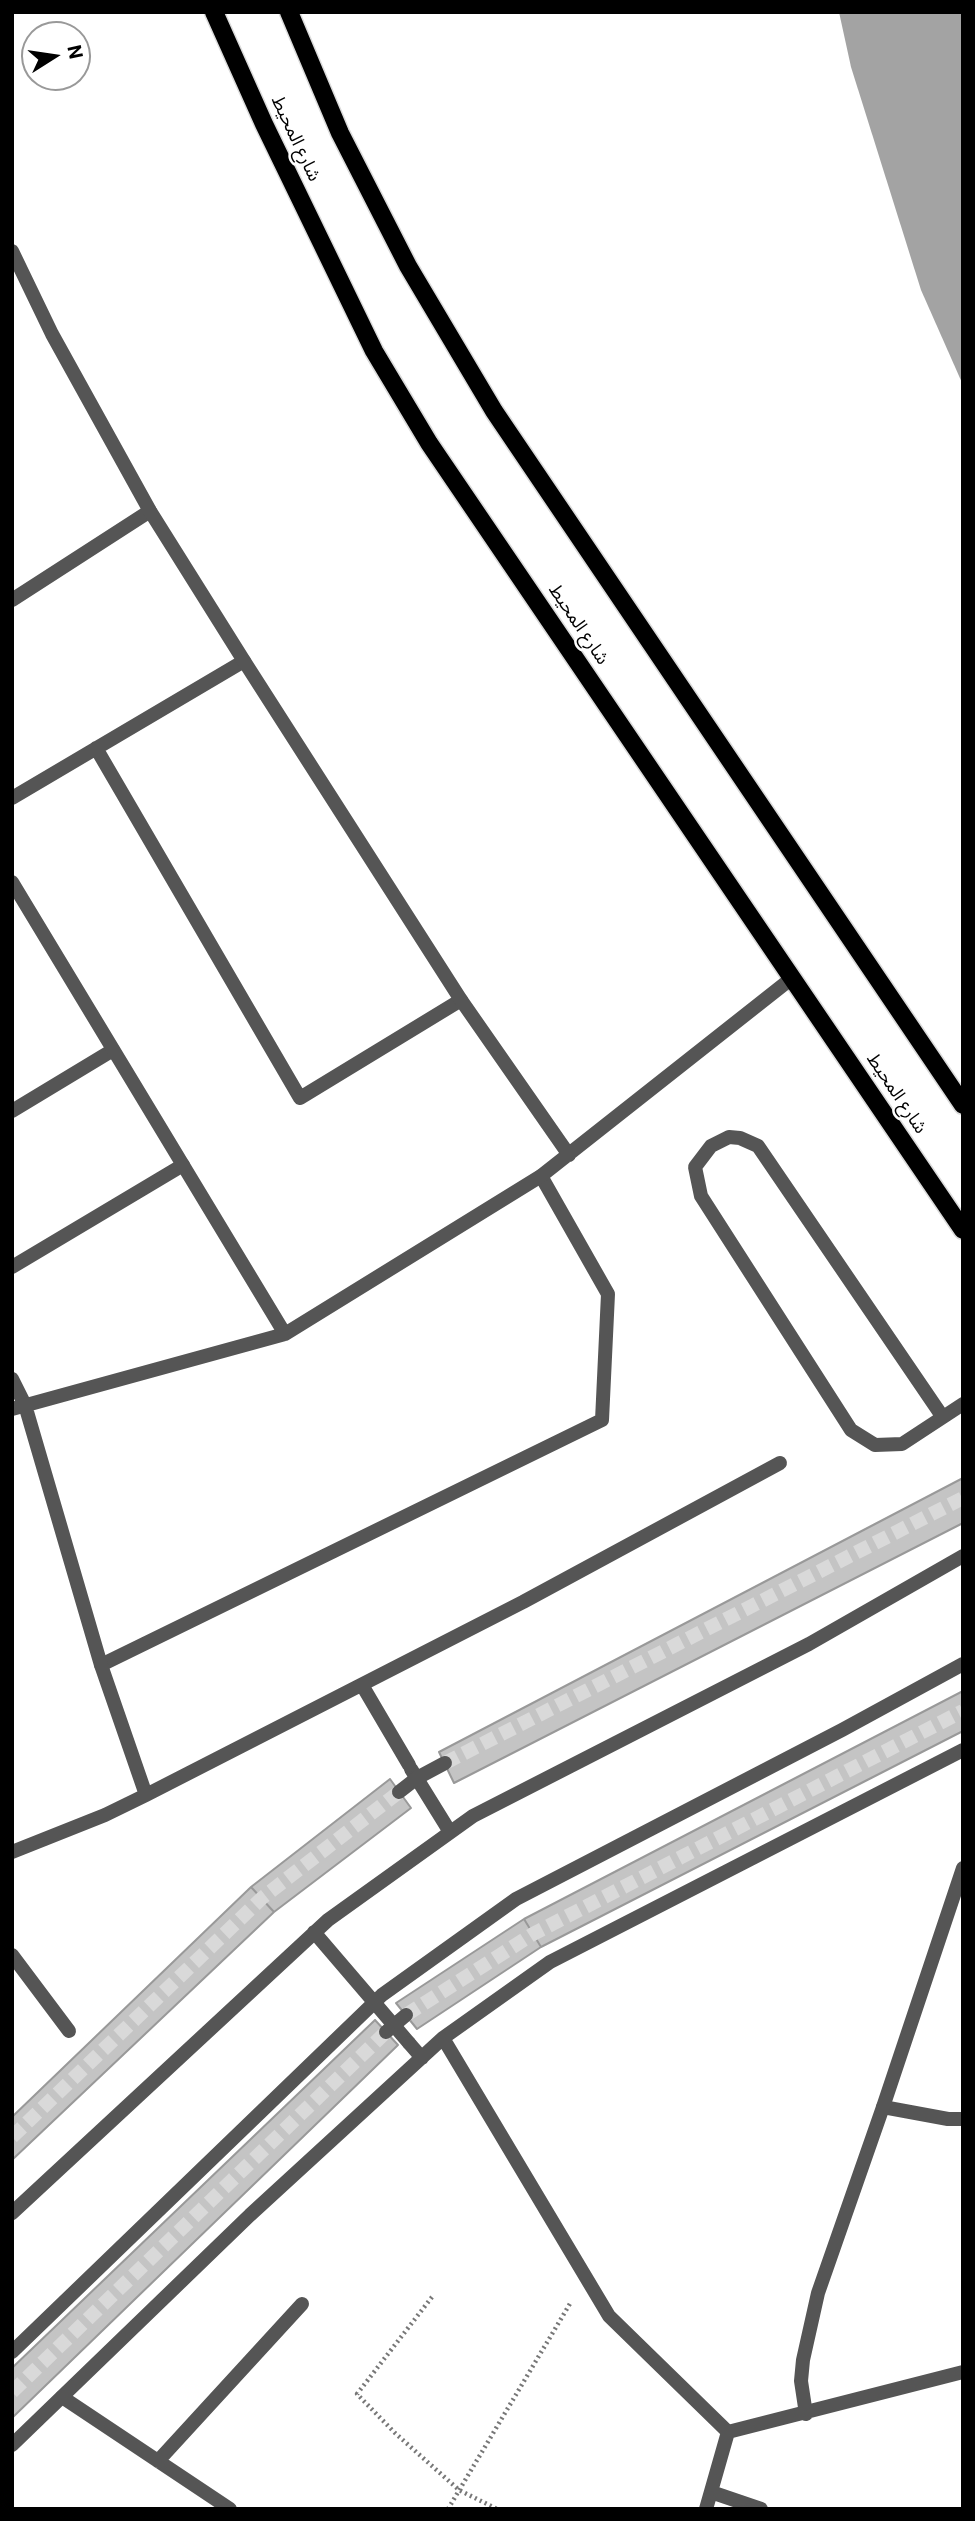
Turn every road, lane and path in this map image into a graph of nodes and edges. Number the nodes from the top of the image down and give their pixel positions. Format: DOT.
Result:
graph roads {
  1 [pos="214,12"];
  2 [pos="289,12"];
  3 [pos="12,251"];
  4 [pos="150,511"];
  5 [pos="12,600"];
  6 [pos="244,661"];
  7 [pos="96,748"];
  8 [pos="12,798"];
  9 [pos="12,883"];
  10 [pos="792,978"];
  11 [pos="461,1000"];
  12 [pos="113,1050"];
  13 [pos="963,1105"];
  14 [pos="12,1111"];
  15 [pos="569,1155"];
  16 [pos="183,1165"];
  17 [pos="541,1176"];
  18 [pos="963,1230"];
  19 [pos="12,1267"];
  20 [pos="285,1334"];
  21 [pos="12,1379"];
  22 [pos="963,1404"];
  23 [pos="19,1407"];
  24 [pos="942,1416"];
  25 [pos="780,1463"];
  26 [pos="963,1556"];
  27 [pos="963,1664"];
  28 [pos="101,1665"];
  29 [pos="362,1685"];
  30 [pos="963,1750"];
  31 [pos="445,1763"];
  32 [pos="417,1778"];
  33 [pos="399,1792"];
  34 [pos="146,1795"];
  35 [pos="450,1832"];
  36 [pos="12,1852"];
  37 [pos="963,1868"];
  38 [pos="314,1933"];
  39 [pos="12,1955"];
  40 [pos="375,2002"];
  41 [pos="406,2015"];
  42 [pos="390,2028"];
  43 [pos="69,2031"];
  44 [pos="443,2038"];
  45 [pos="422,2058"];
  46 [pos="883,2107"];
  47 [pos="963,2119"];
  48 [pos="12,2213"];
  49 [pos="586,2277"];
  50 [pos="432,2297"];
  51 [pos="302,2304"];
  52 [pos="12,2352"];
  53 [pos="963,2372"];
  54 [pos="62,2397"];
  55 [pos="806,2414"];
  56 [pos="728,2432"];
  57 [pos="12,2445"];
  58 [pos="158,2461"];
  59 [pos="459,2490"];
  60 [pos="711,2492"];
  61 [pos="230,2509"];
  62 [pos="448,2509"];
  63 [pos="497,2509"];
  64 [pos="706,2509"];
  65 [pos="761,2509"];
  1 -- 10 [label="main road, شارع المحيط"];
  2 -- 13 [label="main road"];
  3 -- 4 [label="street"];
  4 -- 5 [label="street"];
  4 -- 6 [label="street"];
  6 -- 7 [label="street"];
  6 -- 11 [label="street"];
  7 -- 8 [label="street"];
  7 -- 11 [label="street"];
  9 -- 12 [label="street"];
  10 -- 15 [label="street"];
  10 -- 18 [label="main road, شارع المحيط"];
  11 -- 15 [label="street"];
  12 -- 14 [label="street"];
  12 -- 16 [label="street"];
  15 -- 17 [label="street"];
  16 -- 19 [label="street"];
  16 -- 20 [label="street"];
  17 -- 20 [label="street"];
  17 -- 28 [label="street"];
  20 -- 23 [label="street"];
  21 -- 23 [label="street"];
  22 -- 24 [label="street"];
  23 -- 28 [label="street"];
  24 -- 24 [label="street"];
  25 -- 29 [label="street"];
  26 -- 35 [label="street"];
  27 -- 40 [label="street"];
  28 -- 34 [label="street"];
  29 -- 32 [label="street"];
  29 -- 34 [label="street"];
  30 -- 44 [label="street"];
  31 -- 32 [label="street"];
  32 -- 33 [label="street"];
  32 -- 35 [label="street"];
  34 -- 36 [label="street"];
  35 -- 38 [label="street"];
  37 -- 46 [label="street"];
  38 -- 40 [label="street"];
  38 -- 48 [label="street"];
  39 -- 43 [label="street"];
  40 -- 42 [label="street"];
  40 -- 52 [label="street"];
  41 -- 42 [label="street"];
  42 -- 45 [label="street"];
  44 -- 45 [label="street"];
  44 -- 49 [label="street"];
  45 -- 54 [label="street"];
  46 -- 47 [label="street"];
  46 -- 55 [label="street"];
  49 -- 56 [label="street"];
  49 -- 59 [label="path"];
  50 -- 59 [label="path"];
  51 -- 58 [label="street"];
  53 -- 55 [label="street"];
  54 -- 57 [label="street"];
  54 -- 58 [label="street"];
  55 -- 56 [label="street"];
  56 -- 60 [label="street"];
  58 -- 61 [label="street"];
  59 -- 62 [label="path"];
  59 -- 63 [label="path"];
  60 -- 64 [label="street"];
  60 -- 65 [label="street"];
}
